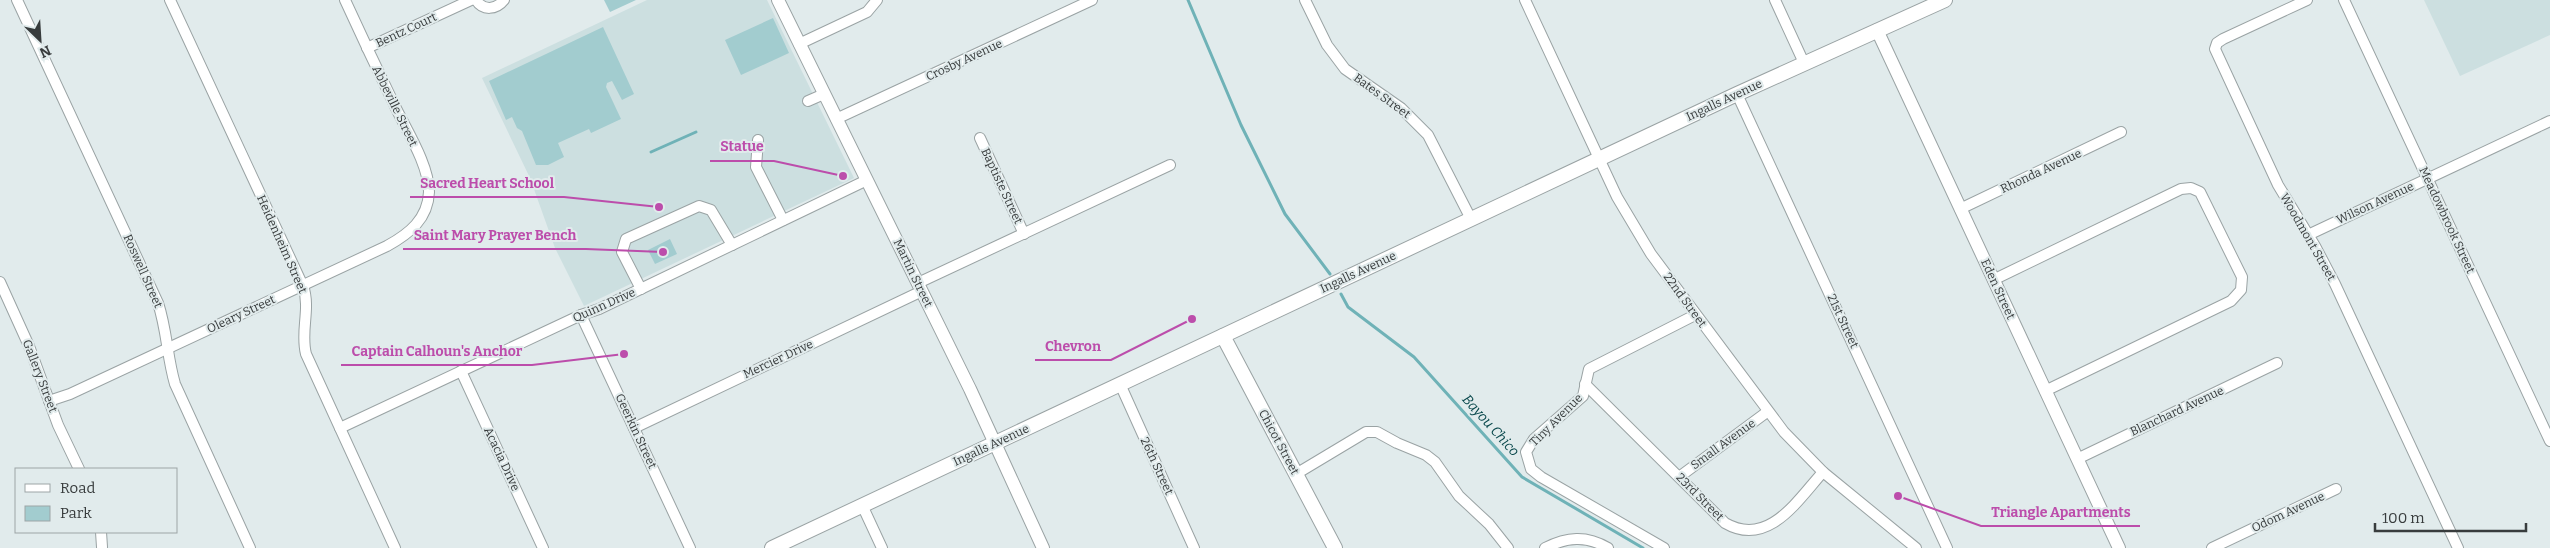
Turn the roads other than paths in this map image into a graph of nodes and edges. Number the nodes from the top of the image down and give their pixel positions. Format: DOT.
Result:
graph roads {
  1 [pos="17,0"];
  2 [pos="170,0"];
  3 [pos="345,0"];
  4 [pos="471,0"];
  5 [pos="476,0"];
  6 [pos="504,0"];
  7 [pos="778,0"];
  8 [pos="877,0"];
  9 [pos="1092,0"];
  10 [pos="1306,0"];
  11 [pos="1526,0"];
  12 [pos="1775,0"];
  13 [pos="1945,0"];
  14 [pos="2307,0"];
  15 [pos="2344,0"];
  16 [pos="1877,30"];
  17 [pos="799,44"];
  18 [pos="367,48"];
  19 [pos="1804,63"];
  20 [pos="824,94"];
  21 [pos="1737,94"];
  22 [pos="808,101"];
  23 [pos="836,119"];
  24 [pos="2550,121"];
  25 [pos="2121,132"];
  26 [pos="980,138"];
  27 [pos="758,140"];
  28 [pos="1598,160"];
  29 [pos="1170,165"];
  30 [pos="2427,179"];
  31 [pos="867,180"];
  32 [pos="1960,209"];
  33 [pos="423,215"];
  34 [pos="1471,219"];
  35 [pos="783,220"];
  36 [pos="1024,234"];
  37 [pos="2308,235"];
  38 [pos="732,245"];
  39 [pos="1993,280"];
  40 [pos="0,282"];
  41 [pos="303,286"];
  42 [pos="920,288"];
  43 [pos="641,289"];
  44 [pos="582,315"];
  45 [pos="1695,315"];
  46 [pos="1223,336"];
  47 [pos="167,348"];
  48 [pos="2278,364"];
  49 [pos="461,371"];
  50 [pos="1120,384"];
  51 [pos="1585,384"];
  52 [pos="2045,391"];
  53 [pos="49,401"];
  54 [pos="1767,412"];
  55 [pos="340,428"];
  56 [pos="634,428"];
  57 [pos="2550,441"];
  58 [pos="996,442"];
  59 [pos="2077,459"];
  60 [pos="79,468"];
  61 [pos="1823,472"];
  62 [pos="1296,474"];
  63 [pos="1680,476"];
  64 [pos="2336,489"];
  65 [pos="862,505"];
  66 [pos="102,533"];
  67 [pos="102,547"];
  68 [pos="250,548"];
  69 [pos="395,548"];
  70 [pos="543,548"];
  71 [pos="690,548"];
  72 [pos="772,548"];
  73 [pos="882,548"];
  74 [pos="1043,548"];
  75 [pos="1194,548"];
  76 [pos="1335,548"];
  77 [pos="1508,548"];
  78 [pos="1545,548"];
  79 [pos="1608,548"];
  80 [pos="1664,548"];
  81 [pos="1916,548"];
  82 [pos="1947,548"];
  83 [pos="2119,548"];
  84 [pos="2212,548"];
  85 [pos="2458,548"];
  1 -- 47 [label="street, Roswell Street"];
  2 -- 41 [label="street, Heidenheim Street"];
  3 -- 18 [label="street, Abbeville Street"];
  4 -- 18 [label="street, Bentz Court"];
  5 -- 6 [label="street"];
  7 -- 17 [label="street, Martin Street"];
  8 -- 17 [label="street"];
  9 -- 23 [label="street, Crosby Avenue"];
  10 -- 34 [label="street, Bates Street"];
  11 -- 28 [label="street, 22nd Street"];
  12 -- 19 [label="street"];
  13 -- 16 [label="main road, Ingalls Avenue"];
  14 -- 37 [label="street, Woodmont Street"];
  15 -- 30 [label="street, Meadowbrook Street"];
  16 -- 19 [label="main road, Ingalls Avenue"];
  16 -- 32 [label="street, Eden Street"];
  17 -- 20 [label="street, Martin Street"];
  18 -- 33 [label="street, Abbeville Street"];
  19 -- 21 [label="main road, Ingalls Avenue"];
  20 -- 22 [label="street"];
  20 -- 23 [label="street, Martin Street"];
  21 -- 28 [label="main road, Ingalls Avenue"];
  21 -- 82 [label="street, 21st Street"];
  23 -- 31 [label="street, Martin Street"];
  24 -- 30 [label="street, Wilson Avenue"];
  25 -- 32 [label="street, Rhonda Avenue"];
  26 -- 36 [label="street, Baptiste Street"];
  27 -- 35 [label="street"];
  28 -- 34 [label="main road, Ingalls Avenue"];
  28 -- 45 [label="street, 22nd Street"];
  29 -- 36 [label="street, Mercier Drive"];
  30 -- 37 [label="street, Wilson Avenue"];
  30 -- 57 [label="street, Meadowbrook Street"];
  31 -- 35 [label="street, Quinn Drive"];
  31 -- 42 [label="street, Martin Street"];
  32 -- 39 [label="street, Eden Street"];
  33 -- 41 [label="street, Oleary Street"];
  34 -- 46 [label="main road, Ingalls Avenue"];
  35 -- 38 [label="street, Quinn Drive"];
  36 -- 42 [label="street, Mercier Drive"];
  37 -- 85 [label="street, Woodmont Street"];
  38 -- 43 [label="street, Quinn Drive"];
  38 -- 43 [label="street"];
  39 -- 52 [label="street, Eden Street"];
  39 -- 52 [label="street"];
  40 -- 53 [label="street, Gallery Street"];
  41 -- 47 [label="street, Oleary Street"];
  41 -- 55 [label="street, Heidenheim Street"];
  42 -- 56 [label="street, Mercier Drive"];
  42 -- 58 [label="street, Martin Street"];
  43 -- 44 [label="street, Quinn Drive"];
  44 -- 49 [label="street, Quinn Drive"];
  44 -- 56 [label="street, Geerkin Street"];
  45 -- 51 [label="street, Tiny Avenue"];
  45 -- 54 [label="street, 22nd Street"];
  46 -- 50 [label="main road, Ingalls Avenue"];
  46 -- 62 [label="main road, Chicot Street"];
  47 -- 53 [label="street, Oleary Street"];
  47 -- 68 [label="street, Roswell Street"];
  48 -- 59 [label="street, Blanchard Avenue"];
  49 -- 55 [label="street, Quinn Drive"];
  49 -- 70 [label="street, Acacia Drive"];
  50 -- 58 [label="main road, Ingalls Avenue"];
  50 -- 75 [label="street, 26th Street"];
  51 -- 63 [label="street, 23rd Street"];
  51 -- 80 [label="street, Tiny Avenue"];
  52 -- 59 [label="street, Eden Street"];
  53 -- 60 [label="street, Gallery Street"];
  54 -- 61 [label="street, 22nd Street"];
  54 -- 63 [label="street, Small Avenue"];
  55 -- 69 [label="street, Heidenheim Street"];
  56 -- 71 [label="street, Geerkin Street"];
  58 -- 65 [label="main road, Ingalls Avenue"];
  58 -- 74 [label="street, Martin Street"];
  59 -- 83 [label="street, Eden Street"];
  61 -- 63 [label="street, 23rd Street"];
  61 -- 81 [label="street, 22nd Street"];
  62 -- 76 [label="main road, Chicot Street"];
  62 -- 77 [label="street"];
  64 -- 84 [label="street, Odom Avenue"];
  65 -- 72 [label="main road, Ingalls Avenue"];
  65 -- 73 [label="street"];
  66 -- 67 [label="street"];
  78 -- 79 [label="street"];
}
